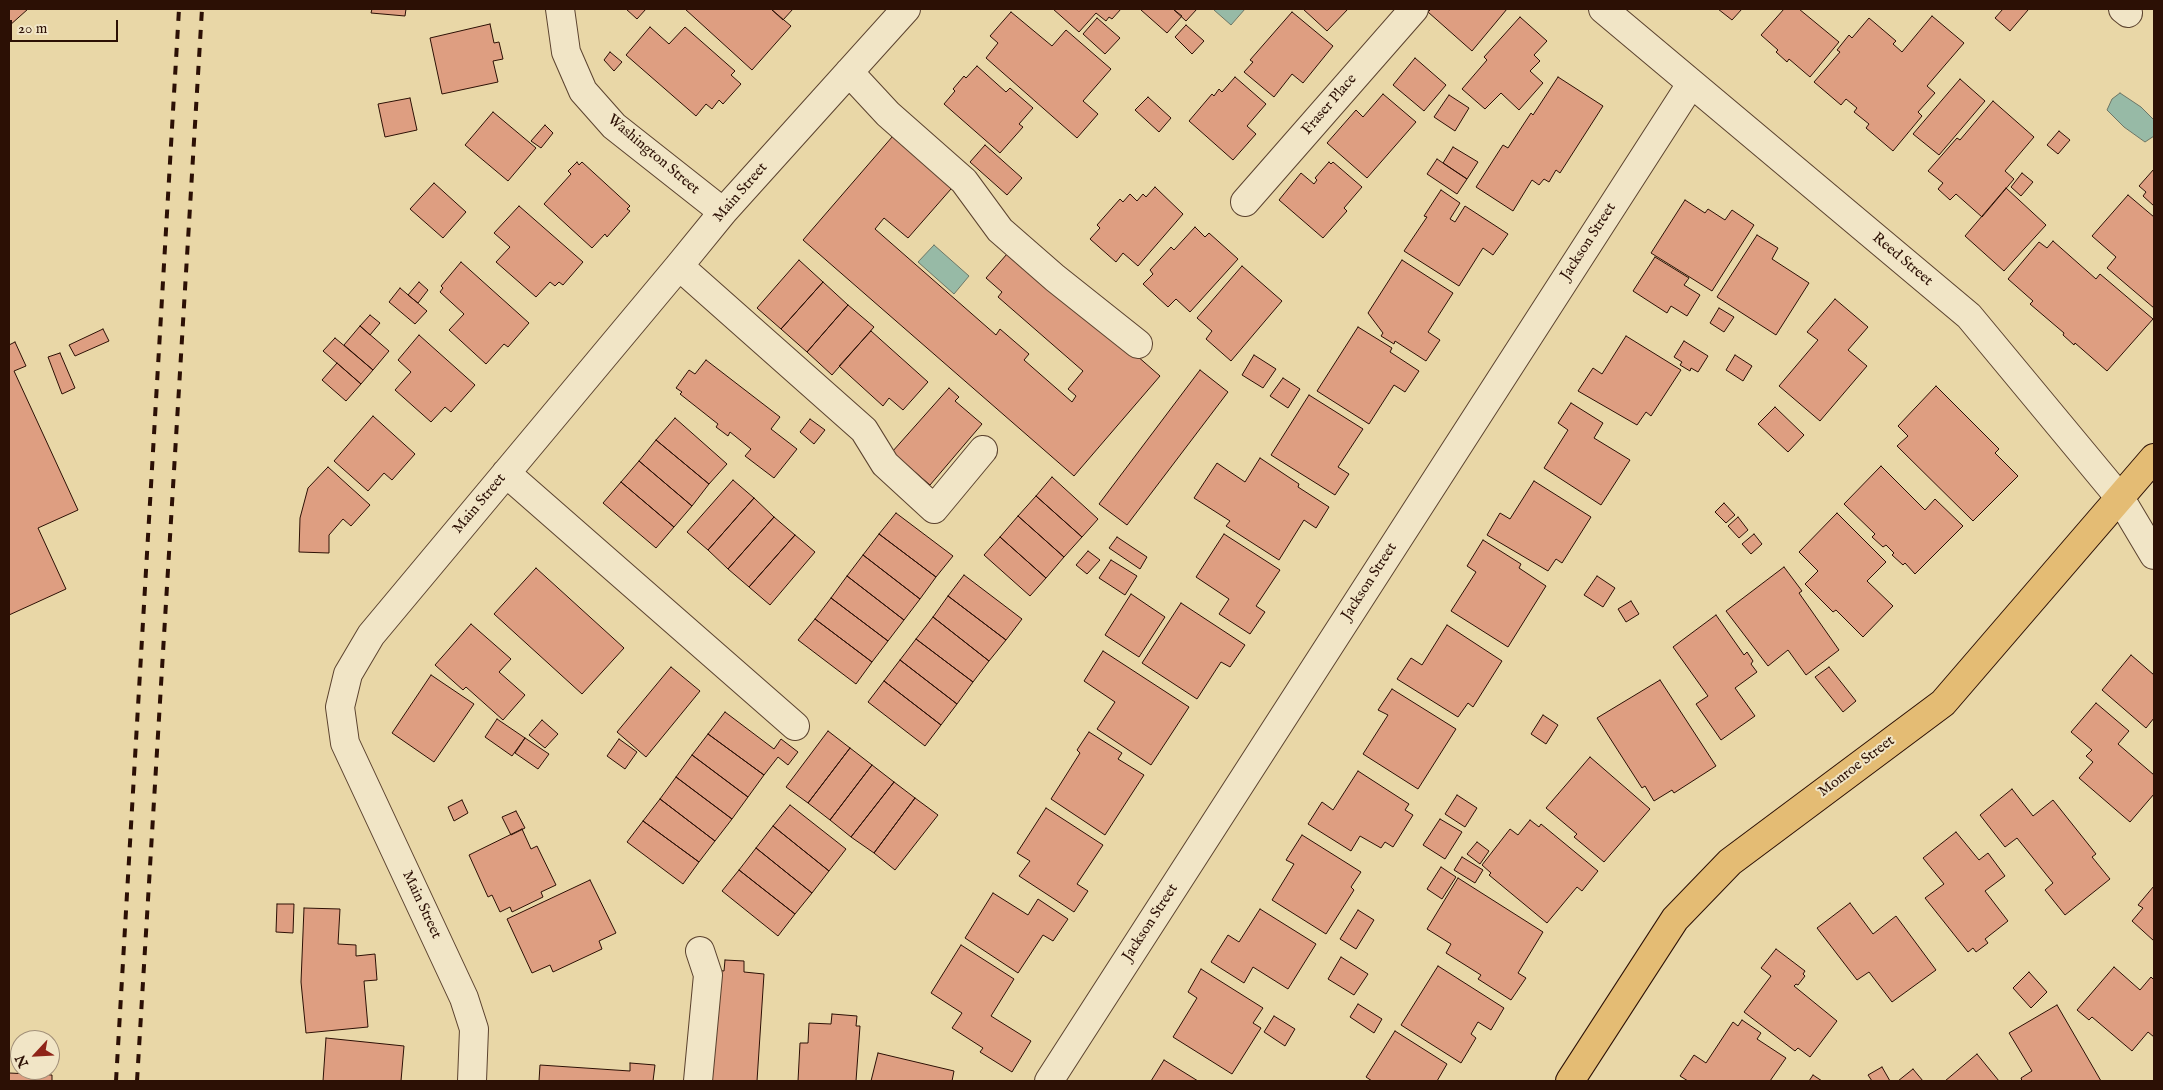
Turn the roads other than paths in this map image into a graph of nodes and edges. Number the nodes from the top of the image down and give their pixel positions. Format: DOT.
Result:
graph roads {
  1 [pos="560,9"];
  2 [pos="906,9"];
  3 [pos="1414,9"];
  4 [pos="1604,9"];
  5 [pos="849,72"];
  6 [pos="1691,84"];
  7 [pos="1245,202"];
  8 [pos="723,212"];
  9 [pos="679,266"];
  10 [pos="1138,344"];
  11 [pos="983,450"];
  12 [pos="2154,458"];
  13 [pos="506,473"];
  14 [pos="2120,498"];
  15 [pos="2154,555"];
  16 [pos="795,726"];
  17 [pos="700,950"];
  18 [pos="472,1081"];
  19 [pos="698,1081"];
  20 [pos="1049,1081"];
  21 [pos="1570,1081"];
  1 -- 8 [label="street, Washington Street"];
  2 -- 5 [label="street, Main Street"];
  3 -- 7 [label="street, Fraser Place"];
  4 -- 6 [label="street, Reed Street"];
  5 -- 8 [label="street, Main Street"];
  5 -- 10 [label="street"];
  6 -- 14 [label="street, Reed Street"];
  6 -- 20 [label="street, Jackson Street"];
  8 -- 9 [label="street, Main Street"];
  9 -- 11 [label="street"];
  9 -- 13 [label="street, Main Street"];
  12 -- 14 [label="main road, Monroe Street"];
  13 -- 16 [label="street"];
  13 -- 18 [label="street, Main Street"];
  14 -- 15 [label="street, Reed Street"];
  14 -- 21 [label="main road, Monroe Street"];
  17 -- 19 [label="street"];
}
